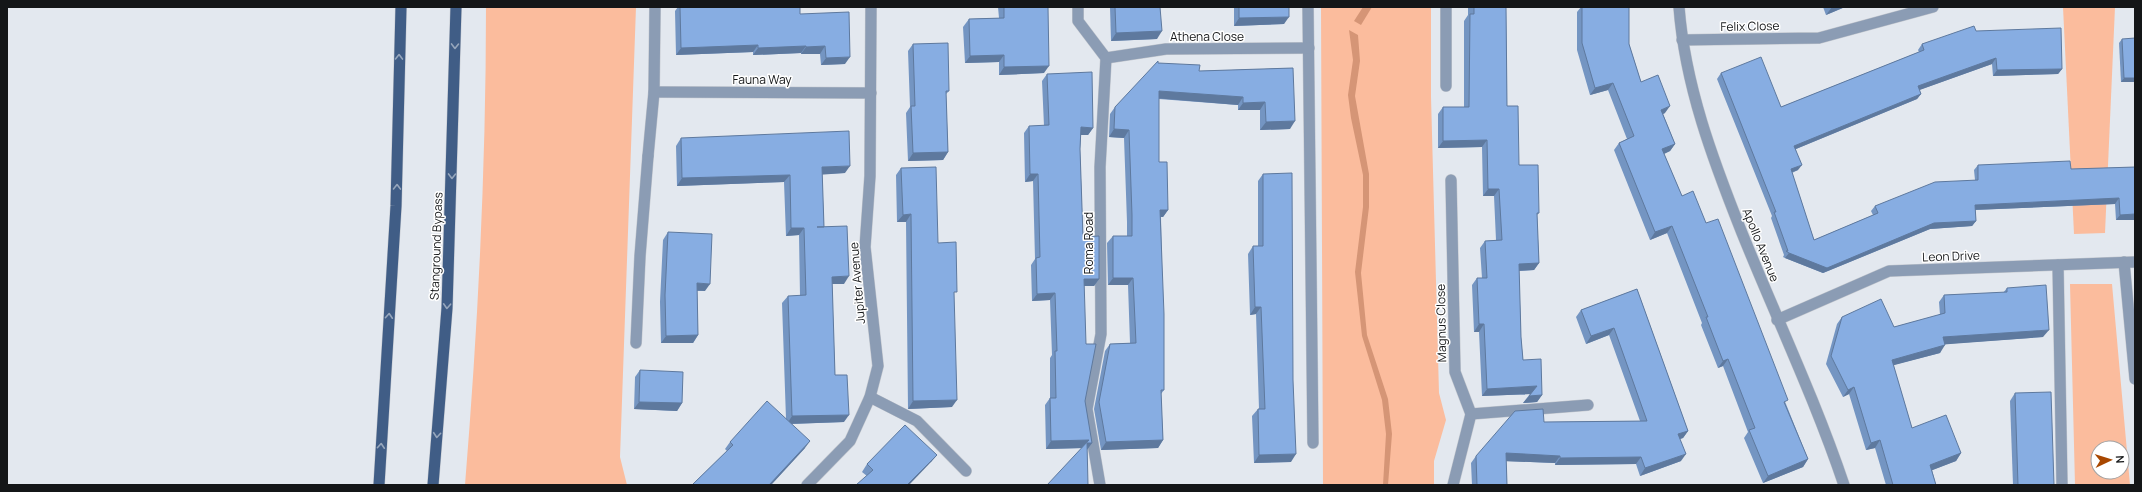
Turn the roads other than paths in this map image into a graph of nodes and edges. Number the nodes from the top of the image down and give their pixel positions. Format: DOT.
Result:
graph roads {
  1 [pos="401,7"];
  2 [pos="456,7"];
  3 [pos="655,7"];
  4 [pos="871,7"];
  5 [pos="1078,7"];
  6 [pos="1308,7"];
  7 [pos="1446,7"];
  8 [pos="1679,7"];
  9 [pos="1933,7"];
  10 [pos="1682,40"];
  11 [pos="1309,48"];
  12 [pos="1106,58"];
  13 [pos="1446,86"];
  14 [pos="654,92"];
  15 [pos="871,92"];
  16 [pos="1451,180"];
  17 [pos="2129,262"];
  18 [pos="2058,265"];
  19 [pos="1777,320"];
  20 [pos="636,343"];
  21 [pos="2135,379"];
  22 [pos="870,397"];
  23 [pos="1588,406"];
  24 [pos="1472,414"];
  25 [pos="1312,444"];
  26 [pos="966,471"];
  27 [pos="379,485"];
  28 [pos="433,485"];
  29 [pos="807,485"];
  30 [pos="1100,485"];
  31 [pos="1453,485"];
  32 [pos="1844,485"];
  33 [pos="2062,485"];
  27 -- 1 [label="main road, one-way"];
  2 -- 28 [label="main road, Stanground Bypass, one-way"];
  3 -- 14 [label="street"];
  4 -- 15 [label="street, Jupiter Avenue"];
  5 -- 12 [label="street"];
  6 -- 11 [label="street"];
  7 -- 13 [label="street"];
  8 -- 10 [label="street, Apollo Avenue"];
  9 -- 10 [label="street, Felix Close"];
  10 -- 19 [label="street, Apollo Avenue"];
  11 -- 12 [label="street, Athena Close"];
  11 -- 25 [label="street"];
  12 -- 30 [label="street, Roma Road"];
  14 -- 15 [label="street, Fauna Way"];
  14 -- 20 [label="street"];
  15 -- 22 [label="street, Jupiter Avenue"];
  16 -- 24 [label="street, Magnus Close"];
  17 -- 18 [label="street, Leon Drive"];
  17 -- 21 [label="street"];
  18 -- 19 [label="street, Leon Drive"];
  18 -- 33 [label="street"];
  19 -- 32 [label="street, Apollo Avenue"];
  22 -- 26 [label="street"];
  22 -- 29 [label="street, Jupiter Avenue"];
  23 -- 24 [label="street"];
  24 -- 31 [label="street"];
}
